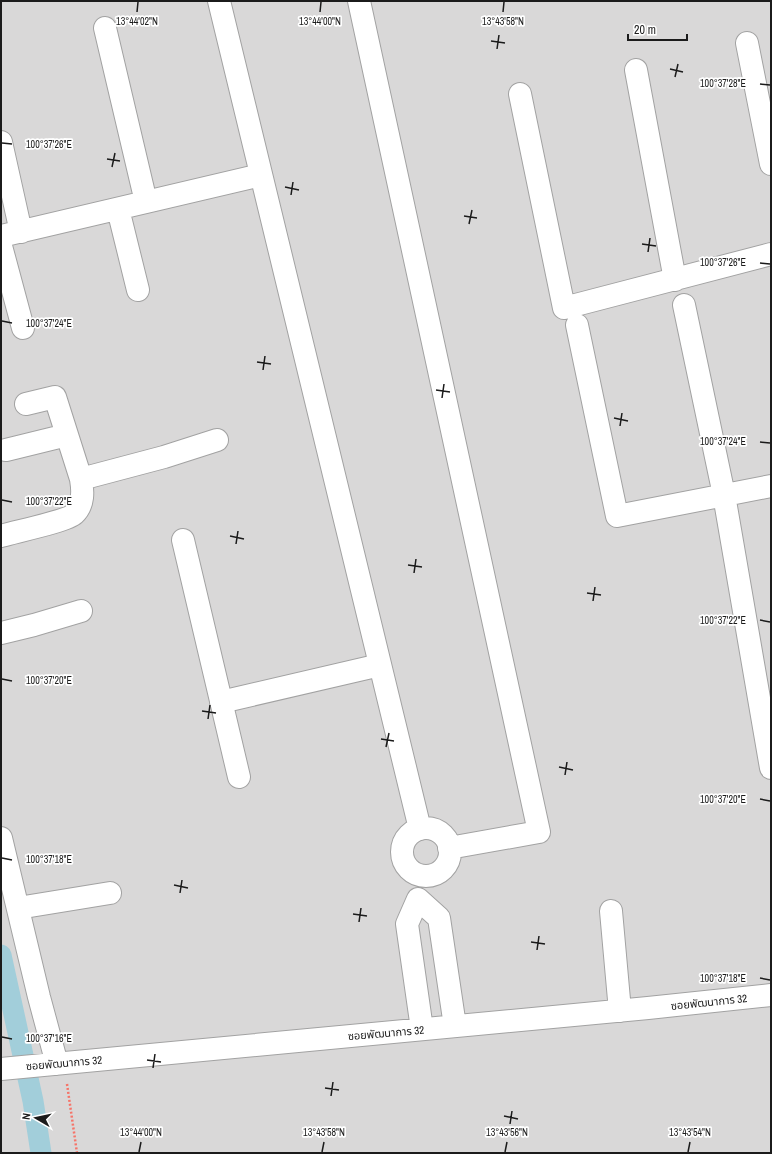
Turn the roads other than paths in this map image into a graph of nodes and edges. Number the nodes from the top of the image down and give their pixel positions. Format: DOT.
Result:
graph roads {
  1 [pos="219,1"];
  2 [pos="359,1"];
  3 [pos="105,28"];
  4 [pos="747,43"];
  5 [pos="636,70"];
  6 [pos="520,94"];
  7 [pos="1,142"];
  8 [pos="771,164"];
  9 [pos="261,175"];
  10 [pos="146,202"];
  11 [pos="118,209"];
  12 [pos="11,234"];
  13 [pos="1,246"];
  14 [pos="771,254"];
  15 [pos="675,280"];
  16 [pos="138,290"];
  17 [pos="684,305"];
  18 [pos="577,325"];
  19 [pos="22,328"];
  20 [pos="26,404"];
  21 [pos="67,435"];
  22 [pos="217,440"];
  23 [pos="6,450"];
  24 [pos="81,479"];
  25 [pos="771,486"];
  26 [pos="724,495"];
  27 [pos="1,536"];
  28 [pos="183,540"];
  29 [pos="80,611"];
  30 [pos="1,633"];
  31 [pos="380,665"];
  32 [pos="221,702"];
  33 [pos="771,768"];
  34 [pos="239,777"];
  35 [pos="420,828"];
  36 [pos="1,838"];
  37 [pos="449,848"];
  38 [pos="419,876"];
  39 [pos="110,893"];
  40 [pos="418,899"];
  41 [pos="18,908"];
  42 [pos="611,911"];
  43 [pos="771,995"];
  44 [pos="620,1011"];
  45 [pos="455,1026"];
  46 [pos="422,1029"];
  47 [pos="56,1064"];
  48 [pos="7,1068"];
  1 -- 9 [label="street"];
  2 -- 37 [label="street"];
  3 -- 10 [label="street"];
  4 -- 8 [label="street"];
  5 -- 15 [label="street"];
  6 -- 15 [label="street"];
  7 -- 12 [label="street"];
  9 -- 10 [label="street"];
  9 -- 31 [label="street"];
  10 -- 11 [label="street"];
  11 -- 12 [label="street"];
  11 -- 16 [label="street"];
  13 -- 19 [label="street"];
  14 -- 15 [label="street"];
  17 -- 26 [label="street"];
  18 -- 26 [label="street"];
  20 -- 21 [label="street"];
  21 -- 23 [label="street"];
  21 -- 24 [label="street"];
  22 -- 24 [label="street"];
  24 -- 27 [label="street"];
  25 -- 26 [label="street"];
  26 -- 33 [label="street"];
  28 -- 32 [label="street"];
  29 -- 30 [label="street"];
  31 -- 32 [label="street"];
  31 -- 35 [label="street"];
  32 -- 34 [label="street"];
  35 -- 37 [label="street"];
  35 -- 38 [label="street"];
  36 -- 41 [label="street"];
  37 -- 38 [label="street"];
  38 -- 40 [label="street"];
  39 -- 41 [label="street"];
  40 -- 45 [label="street"];
  40 -- 46 [label="street"];
  41 -- 47 [label="street"];
  42 -- 44 [label="street"];
  43 -- 44 [label="street, ซอยพัฒนาการ 32"];
  44 -- 45 [label="street, ซอยพัฒนาการ 32"];
  45 -- 46 [label="street, ซอยพัฒนาการ 32"];
  46 -- 47 [label="street, ซอยพัฒนาการ 32"];
  47 -- 48 [label="street, ซอยพัฒนาการ 32"];
}
